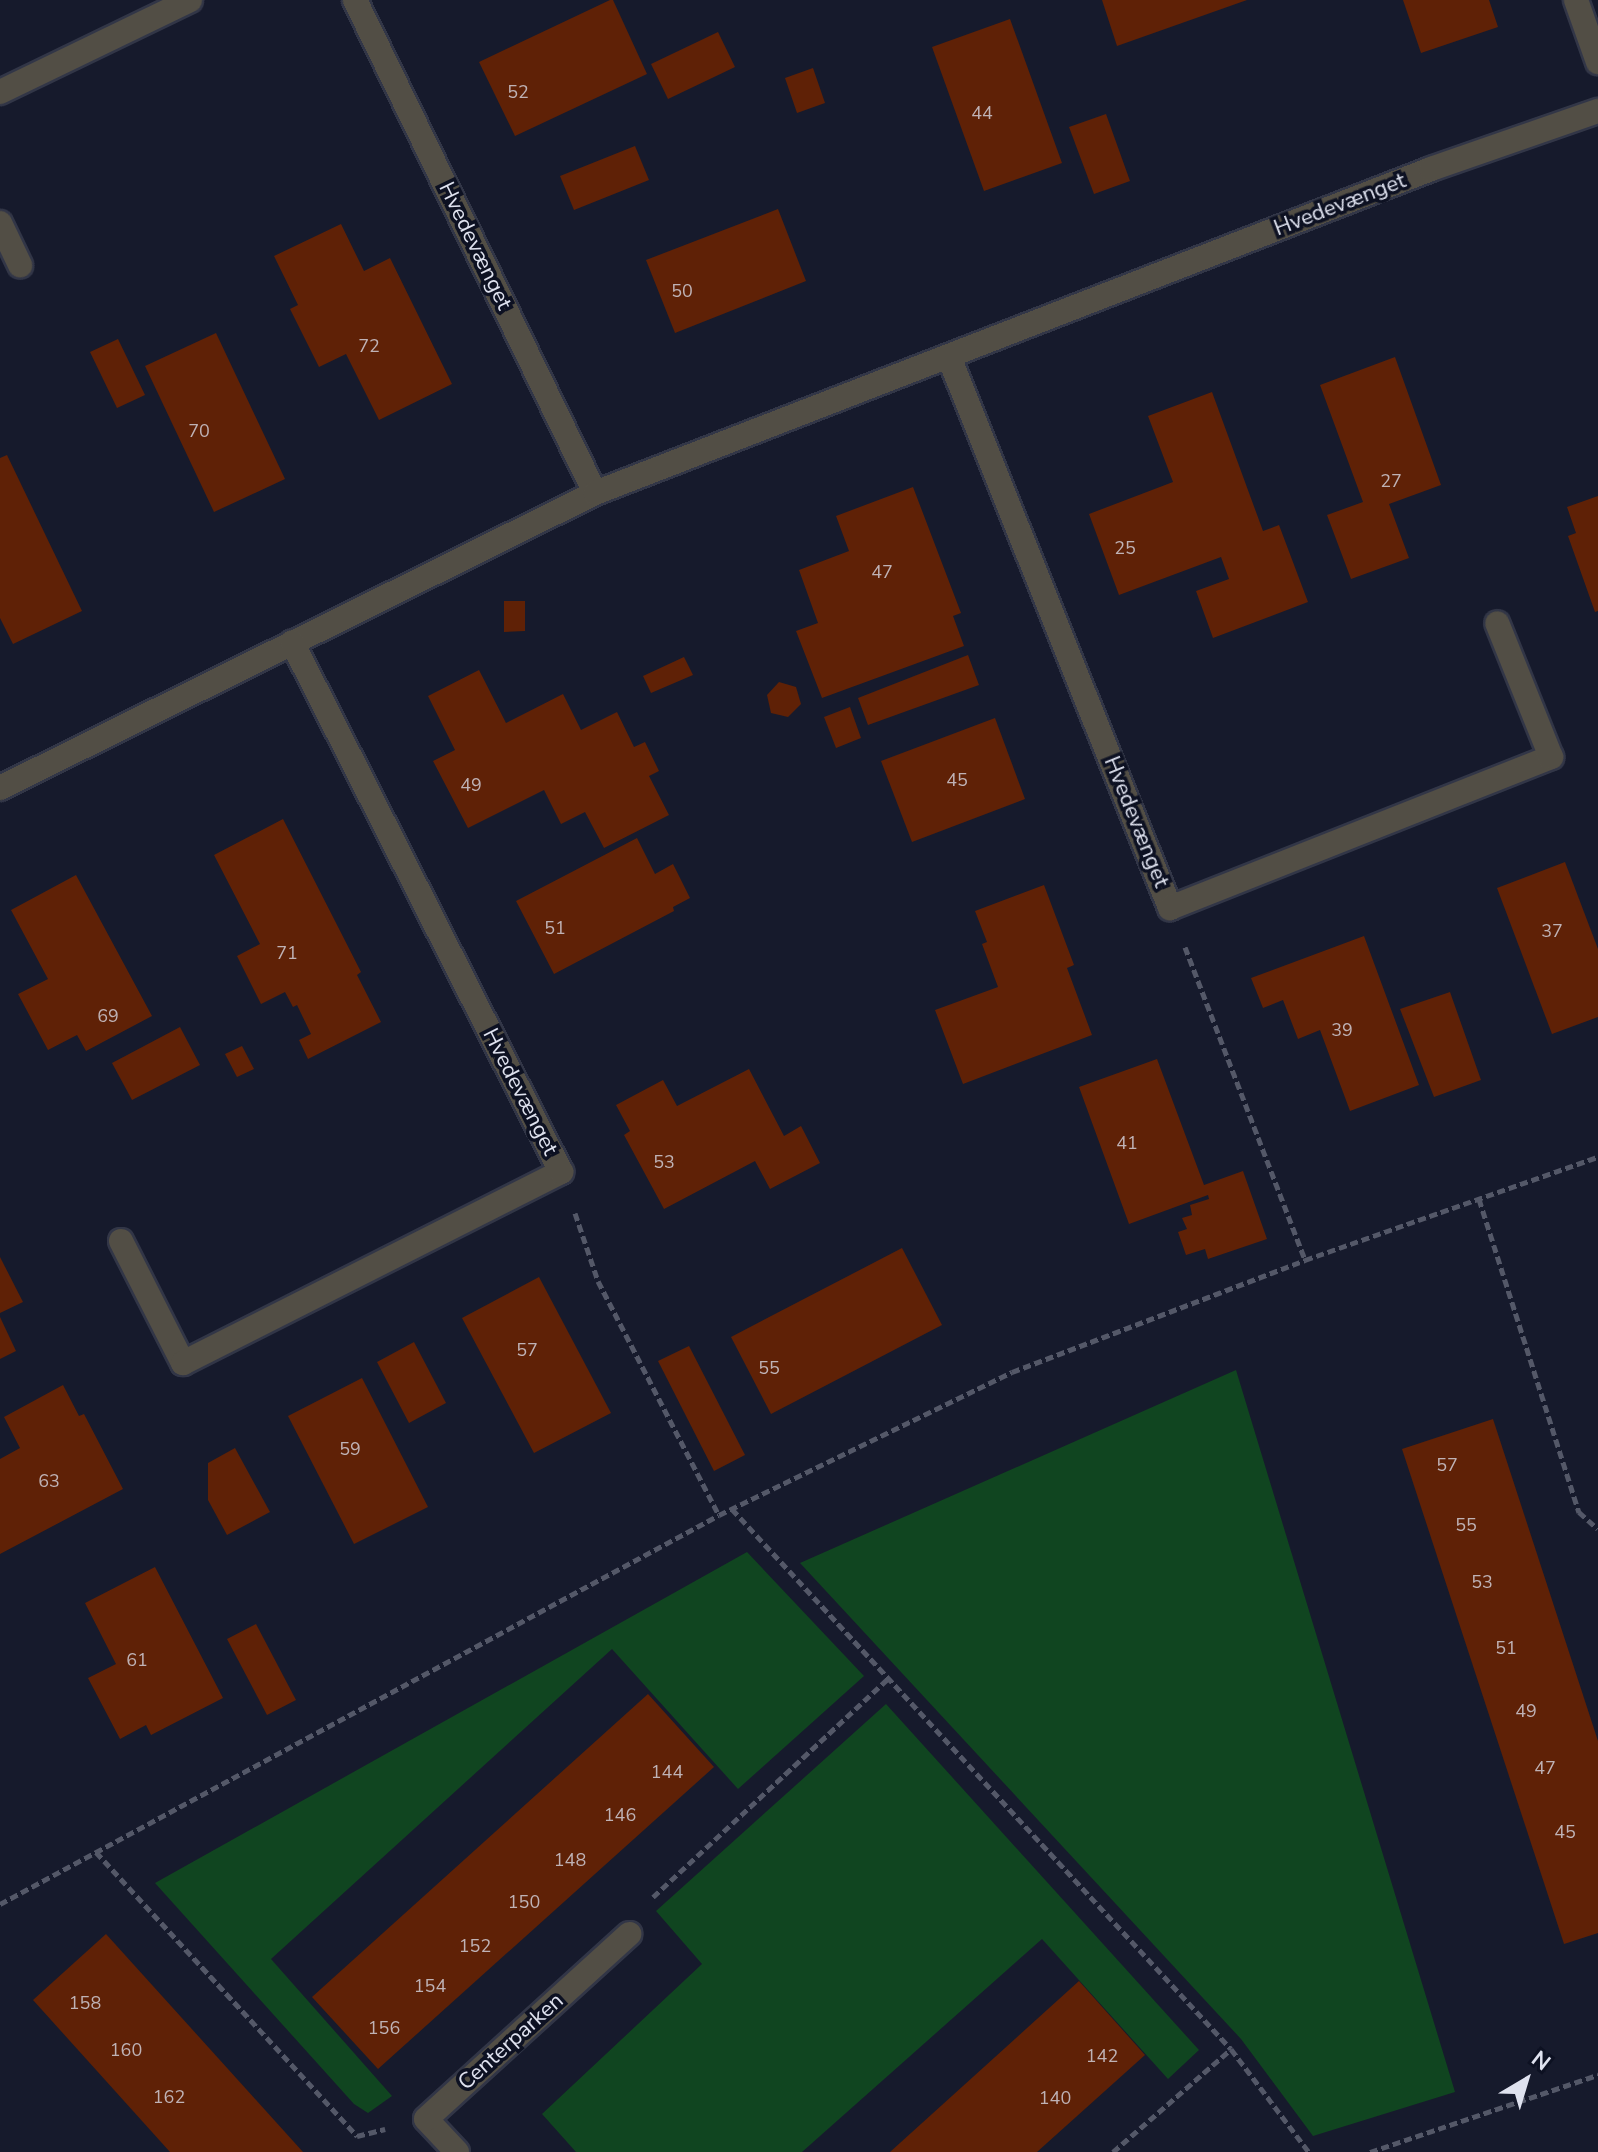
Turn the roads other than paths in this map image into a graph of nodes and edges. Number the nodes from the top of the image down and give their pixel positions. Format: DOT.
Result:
graph roads {
  1 [pos="190,0"];
  2 [pos="355,0"];
  3 [pos="1576,0"];
  4 [pos="1598,62"];
  5 [pos="0,92"];
  6 [pos="1598,111"];
  7 [pos="0,223"];
  8 [pos="20,265"];
  9 [pos="949,357"];
  10 [pos="595,493"];
  11 [pos="1497,623"];
  12 [pos="292,642"];
  13 [pos="0,788"];
  14 [pos="121,1241"];
  15 [pos="629,1934"];
  16 [pos="457,2152"];
  1 -- 5 [label="street"];
  2 -- 10 [label="street, Hvedevænget"];
  3 -- 4 [label="street"];
  6 -- 9 [label="street, Hvedevænget"];
  7 -- 8 [label="street"];
  9 -- 10 [label="street, Hvedevænget"];
  9 -- 11 [label="street, Hvedevænget"];
  10 -- 12 [label="street, Hvedevænget"];
  12 -- 13 [label="street, Hvedevænget"];
  12 -- 14 [label="street, Hvedevænget"];
  15 -- 16 [label="street, Centerparken"];
}
